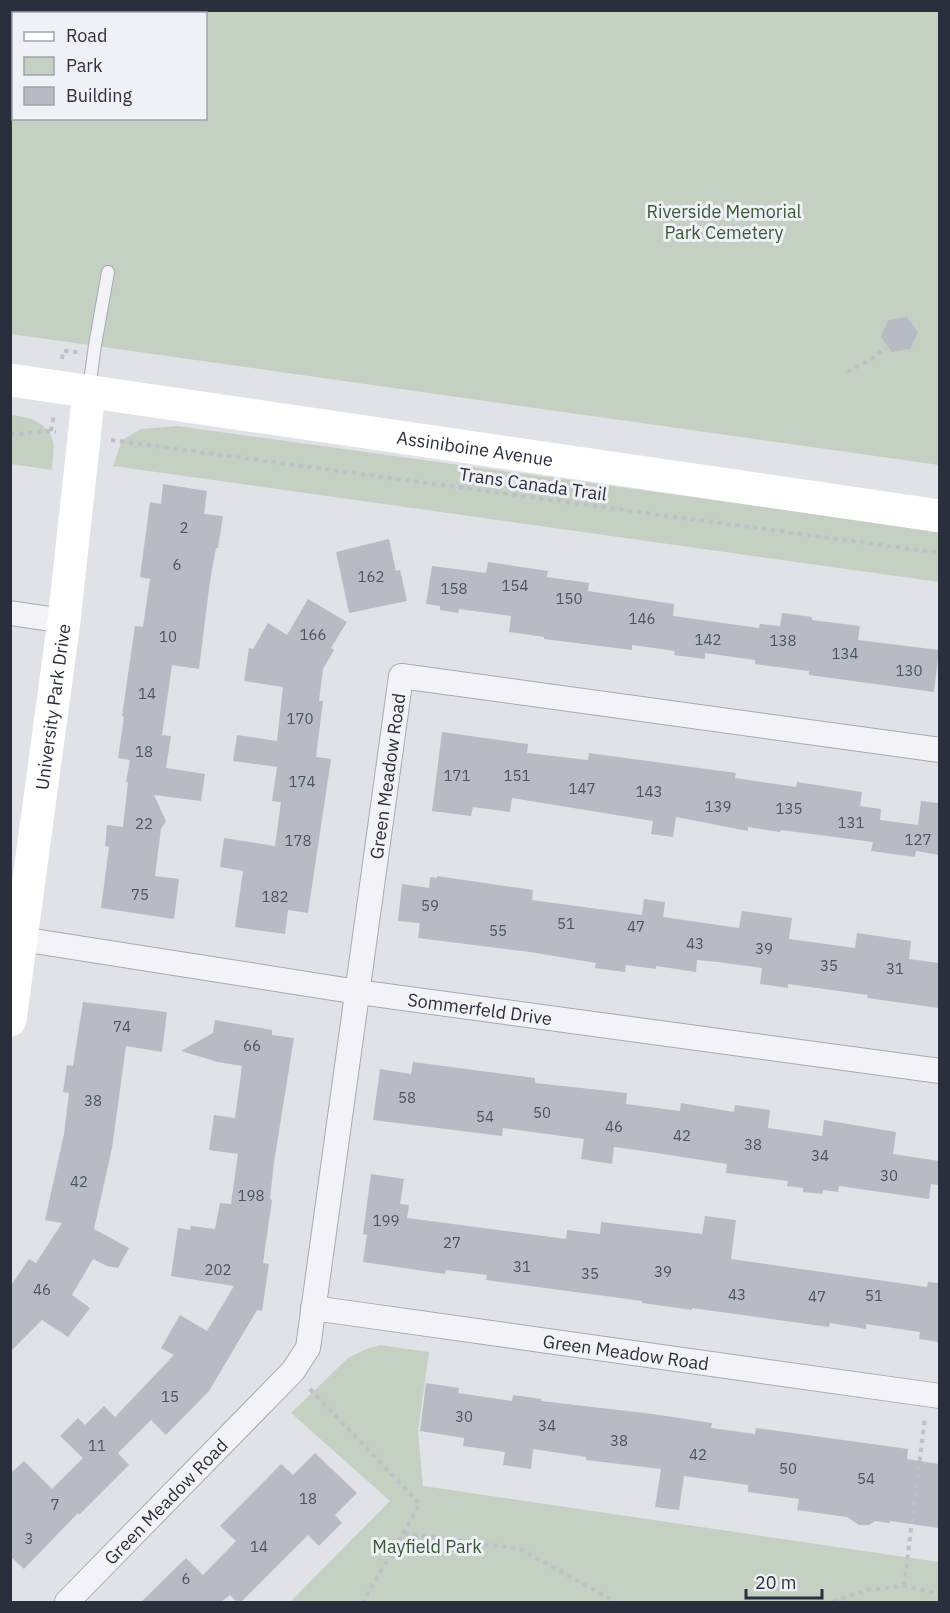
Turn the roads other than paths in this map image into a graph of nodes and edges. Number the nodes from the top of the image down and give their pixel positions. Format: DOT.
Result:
graph roads {
  1 [pos="108,272"];
  2 [pos="10,380"];
  3 [pos="89,392"];
  4 [pos="939,516"];
  5 [pos="10,614"];
  6 [pos="64,621"];
  7 [pos="939,750"];
  8 [pos="21,939"];
  9 [pos="358,992"];
  10 [pos="10,1020"];
  11 [pos="939,1071"];
  12 [pos="313,1308"];
  13 [pos="934,1395"];
  14 [pos="67,1602"];
  1 -- 3 [label="lane"];
  2 -- 3 [label="street, Assiniboine Avenue"];
  3 -- 4 [label="street, Assiniboine Avenue"];
  3 -- 6 [label="street, University Park Drive"];
  5 -- 6 [label="street"];
  6 -- 8 [label="street, University Park Drive"];
  7 -- 9 [label="street, Green Meadow Road"];
  8 -- 9 [label="street, Sommerfeld Drive"];
  8 -- 10 [label="street, University Park Drive"];
  9 -- 11 [label="street, Sommerfeld Drive"];
  9 -- 12 [label="street, Green Meadow Road"];
  12 -- 13 [label="street, Green Meadow Road"];
  12 -- 14 [label="street, Green Meadow Road"];
}
